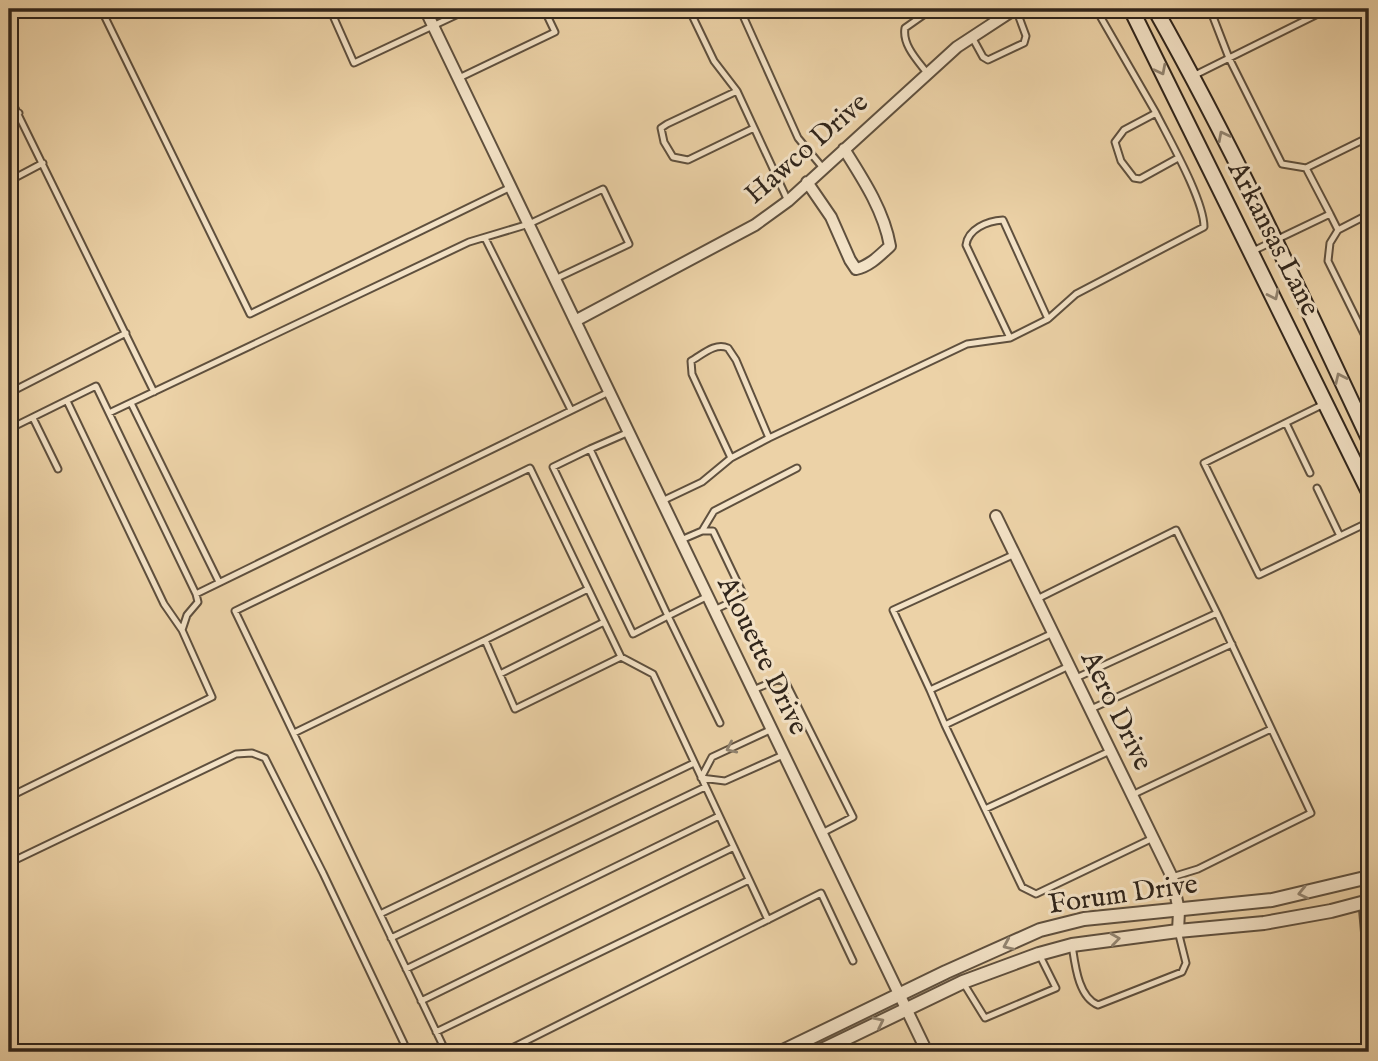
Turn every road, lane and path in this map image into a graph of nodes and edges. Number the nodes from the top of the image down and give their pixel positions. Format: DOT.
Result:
graph roads {
  1 [pos="101,9"];
  2 [pos="330,9"];
  3 [pos="425,9"];
  4 [pos="470,9"];
  5 [pos="544,9"];
  6 [pos="689,9"];
  7 [pos="740,9"];
  8 [pos="932,9"];
  9 [pos="987,9"];
  10 [pos="1015,9"];
  11 [pos="1096,9"];
  12 [pos="1131,9"];
  13 [pos="1155,9"];
  14 [pos="1210,9"];
  15 [pos="1328,9"];
  16 [pos="995,22"];
  17 [pos="433,26"];
  18 [pos="972,37"];
  19 [pos="1229,58"];
  20 [pos="927,74"];
  21 [pos="1193,76"];
  22 [pos="458,78"];
  23 [pos="737,91"];
  24 [pos="9,96"];
  25 [pos="19,113"];
  26 [pos="1156,113"];
  27 [pos="9,119"];
  28 [pos="754,128"];
  29 [pos="1369,136"];
  30 [pos="844,149"];
  31 [pos="1178,158"];
  32 [pos="43,163"];
  33 [pos="823,167"];
  34 [pos="1306,168"];
  35 [pos="9,181"];
  36 [pos="807,182"];
  37 [pos="511,187"];
  38 [pos="788,201"];
  39 [pos="1330,214"];
  40 [pos="1369,214"];
  41 [pos="529,224"];
  42 [pos="1338,230"];
  43 [pos="485,238"];
  44 [pos="1276,240"];
  45 [pos="1252,252"];
  46 [pos="555,279"];
  47 [pos="1048,318"];
  48 [pos="575,321"];
  49 [pos="126,333"];
  50 [pos="1010,338"];
  51 [pos="1369,344"];
  52 [pos="154,392"];
  53 [pos="609,392"];
  54 [pos="9,393"];
  55 [pos="67,401"];
  56 [pos="1327,402"];
  57 [pos="131,403"];
  58 [pos="571,410"];
  59 [pos="109,414"];
  60 [pos="33,418"];
  61 [pos="1286,423"];
  62 [pos="9,429"];
  63 [pos="629,432"];
  64 [pos="769,438"];
  65 [pos="1369,439"];
  66 [pos="590,449"];
  67 [pos="731,458"];
  68 [pos="797,468"];
  69 [pos="58,469"];
  70 [pos="1310,473"];
  71 [pos="1317,488"];
  72 [pos="1369,492"];
  73 [pos="662,501"];
  74 [pos="996,516"];
  75 [pos="1369,522"];
  76 [pos="702,531"];
  77 [pos="1340,536"];
  78 [pos="681,540"];
  79 [pos="1015,554"];
  80 [pos="219,582"];
  81 [pos="588,589"];
  82 [pos="197,594"];
  83 [pos="708,596"];
  84 [pos="1037,599"];
  85 [pos="714,610"];
  86 [pos="1217,613"];
  87 [pos="668,616"];
  88 [pos="604,622"];
  89 [pos="182,630"];
  90 [pos="1053,633"];
  91 [pos="485,640"];
  92 [pos="1232,643"];
  93 [pos="621,657"];
  94 [pos="1069,666"];
  95 [pos="500,674"];
  96 [pos="1075,678"];
  97 [pos="753,690"];
  98 [pos="930,690"];
  99 [pos="1091,709"];
  100 [pos="720,723"];
  101 [pos="945,725"];
  102 [pos="772,729"];
  103 [pos="1271,729"];
  104 [pos="294,733"];
  105 [pos="1111,751"];
  106 [pos="784,755"];
  107 [pos="694,763"];
  108 [pos="701,778"];
  109 [pos="705,788"];
  110 [pos="1132,795"];
  111 [pos="9,797"];
  112 [pos="985,809"];
  113 [pos="719,816"];
  114 [pos="822,833"];
  115 [pos="1153,838"];
  116 [pos="733,847"];
  117 [pos="9,863"];
  118 [pos="1172,877"];
  119 [pos="1369,877"];
  120 [pos="749,880"];
  121 [pos="1365,902"];
  122 [pos="1179,911"];
  123 [pos="380,915"];
  124 [pos="768,920"];
  125 [pos="1178,930"];
  126 [pos="391,938"];
  127 [pos="1365,938"];
  128 [pos="1072,945"];
  129 [pos="1039,954"];
  130 [pos="853,961"];
  131 [pos="406,969"];
  132 [pos="963,982"];
  133 [pos="900,995"];
  134 [pos="421,1001"];
  135 [pos="906,1009"];
  136 [pos="436,1032"];
  137 [pos="408,1052"];
  138 [pos="446,1052"];
  139 [pos="505,1052"];
  140 [pos="781,1052"];
  141 [pos="818,1052"];
  142 [pos="927,1052"];
  1 -- 37 [label="lane"];
  2 -- 17 [label="lane"];
  3 -- 17 [label="street, Alouette Drive"];
  4 -- 17 [label="lane"];
  5 -- 22 [label="lane"];
  6 -- 23 [label="lane"];
  7 -- 33 [label="lane"];
  8 -- 20 [label="lane"];
  9 -- 16 [label="lane"];
  10 -- 16 [label="street, Hawco Drive"];
  10 -- 18 [label="lane"];
  11 -- 26 [label="lane"];
  12 -- 45 [label="main road, Arkansas Lane, one-way"];
  13 -- 21 [label="main road, Arkansas Lane"];
  14 -- 19 [label="lane"];
  15 -- 19 [label="lane"];
  16 -- 18 [label="street, Hawco Drive"];
  17 -- 22 [label="street, Alouette Drive"];
  18 -- 20 [label="street, Hawco Drive"];
  19 -- 21 [label="lane"];
  19 -- 34 [label="lane"];
  20 -- 30 [label="street, Hawco Drive"];
  44 -- 21 [label="main road, Arkansas Lane, one-way"];
  22 -- 37 [label="street, Alouette Drive"];
  23 -- 28 [label="lane"];
  23 -- 28 [label="lane"];
  24 -- 25 [label="lane"];
  25 -- 27 [label="lane"];
  25 -- 32 [label="lane"];
  26 -- 31 [label="lane"];
  26 -- 31 [label="lane"];
  28 -- 38 [label="lane"];
  29 -- 34 [label="lane"];
  30 -- 33 [label="street, Hawco Drive"];
  30 -- 36 [label="street"];
  31 -- 47 [label="lane"];
  32 -- 35 [label="lane"];
  32 -- 49 [label="lane"];
  33 -- 36 [label="street, Hawco Drive"];
  34 -- 39 [label="lane"];
  36 -- 38 [label="street, Hawco Drive"];
  37 -- 41 [label="street, Alouette Drive"];
  38 -- 48 [label="street, Hawco Drive"];
  39 -- 42 [label="lane"];
  39 -- 44 [label="lane"];
  40 -- 42 [label="lane"];
  41 -- 43 [label="lane"];
  41 -- 46 [label="street, Alouette Drive"];
  41 -- 46 [label="lane"];
  42 -- 51 [label="lane"];
  43 -- 52 [label="lane"];
  43 -- 58 [label="lane"];
  44 -- 45 [label="lane"];
  65 -- 44 [label="main road, Arkansas Lane, one-way"];
  45 -- 56 [label="main road, Arkansas Lane, one-way"];
  46 -- 48 [label="street, Alouette Drive"];
  47 -- 50 [label="lane"];
  47 -- 50 [label="lane"];
  48 -- 53 [label="street, Alouette Drive"];
  49 -- 52 [label="lane"];
  49 -- 54 [label="lane"];
  50 -- 64 [label="lane"];
  52 -- 57 [label="lane"];
  53 -- 58 [label="lane"];
  53 -- 63 [label="street, Alouette Drive"];
  55 -- 59 [label="lane"];
  55 -- 60 [label="lane"];
  55 -- 89 [label="lane"];
  56 -- 61 [label="lane"];
  56 -- 72 [label="main road, Arkansas Lane"];
  57 -- 59 [label="lane"];
  57 -- 80 [label="lane"];
  58 -- 80 [label="lane"];
  59 -- 82 [label="lane"];
  60 -- 62 [label="lane"];
  60 -- 69 [label="lane"];
  61 -- 70 [label="lane"];
  61 -- 77 [label="lane"];
  63 -- 66 [label="lane"];
  63 -- 73 [label="street, Alouette Drive"];
  64 -- 67 [label="lane"];
  64 -- 67 [label="lane"];
  66 -- 87 [label="lane"];
  66 -- 87 [label="lane"];
  67 -- 73 [label="lane"];
  68 -- 76 [label="lane"];
  71 -- 77 [label="lane"];
  73 -- 78 [label="street, Alouette Drive"];
  74 -- 79 [label="street, Aero Drive"];
  75 -- 77 [label="lane"];
  76 -- 78 [label="lane"];
  76 -- 85 [label="lane"];
  78 -- 83 [label="street, Alouette Drive"];
  79 -- 84 [label="street, Aero Drive"];
  79 -- 98 [label="lane"];
  80 -- 82 [label="lane"];
  81 -- 88 [label="lane"];
  81 -- 91 [label="lane"];
  81 -- 104 [label="lane"];
  82 -- 89 [label="lane"];
  83 -- 85 [label="street, Alouette Drive"];
  83 -- 87 [label="lane"];
  84 -- 86 [label="lane"];
  84 -- 90 [label="street, Aero Drive"];
  85 -- 97 [label="street, Alouette Drive"];
  86 -- 92 [label="lane"];
  86 -- 96 [label="lane"];
  87 -- 100 [label="lane"];
  88 -- 93 [label="lane"];
  88 -- 95 [label="lane"];
  89 -- 111 [label="lane"];
  90 -- 94 [label="street, Aero Drive"];
  90 -- 98 [label="lane"];
  91 -- 95 [label="lane"];
  91 -- 104 [label="lane"];
  92 -- 99 [label="lane"];
  92 -- 103 [label="lane"];
  93 -- 95 [label="lane"];
  93 -- 107 [label="lane"];
  94 -- 96 [label="street, Aero Drive"];
  94 -- 101 [label="lane"];
  96 -- 99 [label="street, Aero Drive"];
  97 -- 102 [label="street, Alouette Drive"];
  97 -- 114 [label="lane"];
  98 -- 101 [label="lane"];
  99 -- 105 [label="street, Aero Drive"];
  101 -- 112 [label="lane"];
  102 -- 106 [label="street, Alouette Drive"];
  102 -- 108 [label="lane, one-way"];
  103 -- 110 [label="lane"];
  103 -- 118 [label="lane"];
  104 -- 123 [label="lane"];
  105 -- 110 [label="street, Aero Drive"];
  105 -- 112 [label="lane"];
  106 -- 108 [label="lane"];
  106 -- 114 [label="street, Alouette Drive"];
  107 -- 108 [label="lane"];
  107 -- 123 [label="lane"];
  108 -- 109 [label="lane"];
  109 -- 113 [label="lane"];
  109 -- 126 [label="lane"];
  110 -- 115 [label="street, Aero Drive"];
  112 -- 115 [label="lane"];
  113 -- 116 [label="lane"];
  113 -- 131 [label="lane"];
  114 -- 133 [label="street, Alouette Drive"];
  115 -- 118 [label="street, Aero Drive"];
  116 -- 120 [label="lane"];
  116 -- 134 [label="lane"];
  117 -- 137 [label="lane"];
  118 -- 122 [label="street, Aero Drive"];
  119 -- 122 [label="street, Forum Drive, one-way"];
  120 -- 124 [label="lane"];
  120 -- 136 [label="lane"];
  121 -- 125 [label="street, Forum Drive"];
  121 -- 127 [label="lane"];
  122 -- 125 [label="street, Aero Drive"];
  122 -- 133 [label="street, Forum Drive, one-way"];
  123 -- 126 [label="lane"];
  124 -- 130 [label="lane"];
  124 -- 139 [label="lane"];
  128 -- 125 [label="street, Forum Drive, one-way"];
  125 -- 128 [label="lane"];
  126 -- 131 [label="lane"];
  128 -- 129 [label="street, Forum Drive"];
  129 -- 132 [label="street, Forum Drive"];
  129 -- 132 [label="lane"];
  131 -- 134 [label="lane"];
  132 -- 135 [label="street, Forum Drive"];
  133 -- 135 [label="street, Alouette Drive"];
  133 -- 140 [label="street, Forum Drive"];
  134 -- 136 [label="lane"];
  141 -- 135 [label="street, Forum Drive, one-way"];
  135 -- 142 [label="street, Alouette Drive"];
  136 -- 138 [label="lane"];
}
